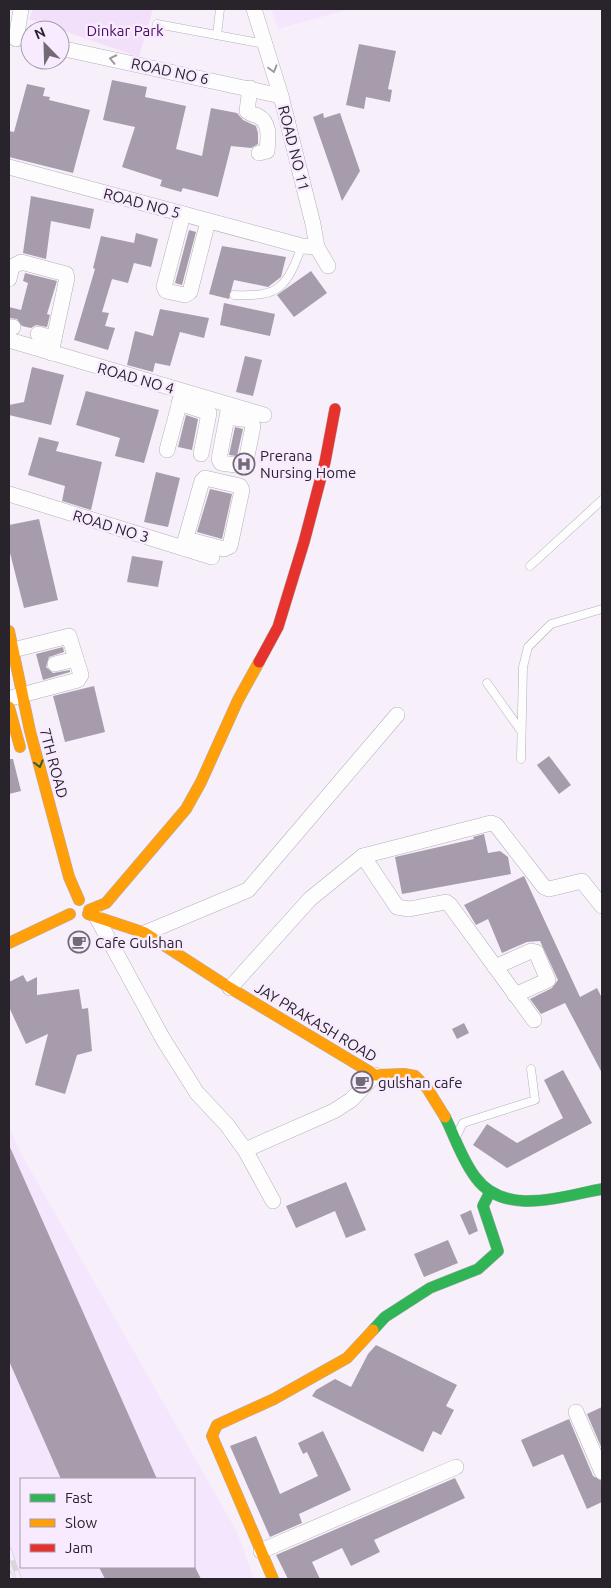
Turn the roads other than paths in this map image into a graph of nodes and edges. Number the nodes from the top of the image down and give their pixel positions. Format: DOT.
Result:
graph roads {
  1 [pos="21,9"];
  2 [pos="220,9"];
  3 [pos="254,9"];
  4 [pos="157,24"];
  5 [pos="217,35"];
  6 [pos="16,37"];
  7 [pos="265,44"];
  8 [pos="70,50"];
  9 [pos="250,88"];
  10 [pos="280,96"];
  11 [pos="259,153"];
  12 [pos="9,167"];
  13 [pos="182,220"];
  14 [pos="206,226"];
  15 [pos="309,247"];
  16 [pos="328,266"];
  17 [pos="9,278"];
  18 [pos="234,295"];
  19 [pos="10,331"];
  20 [pos="38,334"];
  21 [pos="54,338"];
  22 [pos="51,353"];
  23 [pos="181,397"];
  24 [pos="335,410"];
  25 [pos="264,414"];
  26 [pos="167,450"];
  27 [pos="201,454"];
  28 [pos="9,494"];
  29 [pos="602,500"];
  30 [pos="185,544"];
  31 [pos="212,557"];
  32 [pos="530,566"];
  33 [pos="602,609"];
  34 [pos="9,631"];
  35 [pos="11,651"];
  36 [pos="76,659"];
  37 [pos="55,664"];
  38 [pos="486,683"];
  39 [pos="15,697"];
  40 [pos="9,707"];
  41 [pos="396,715"];
  42 [pos="12,727"];
  43 [pos="30,731"];
  44 [pos="521,731"];
  45 [pos="23,756"];
  46 [pos="521,759"];
  47 [pos="34,793"];
  48 [pos="363,856"];
  49 [pos="602,906"];
  50 [pos="82,910"];
  51 [pos="145,933"];
  52 [pos="9,943"];
  53 [pos="495,967"];
  54 [pos="230,988"];
  55 [pos="516,995"];
  56 [pos="534,1020"];
  57 [pos="531,1069"];
  58 [pos="375,1075"];
  59 [pos="455,1139"];
  60 [pos="245,1150"];
  61 [pos="602,1189"];
  62 [pos="490,1192"];
  63 [pos="273,1201"];
  64 [pos="576,1412"];
  65 [pos="456,1467"];
  66 [pos="602,1472"];
  67 [pos="261,1551"];
  68 [pos="273,1579"];
  1 -- 6 [label="street"];
  2 -- 5 [label="lane"];
  3 -- 7 [label="street, ROAD NO 11"];
  4 -- 5 [label="lane"];
  5 -- 7 [label="lane"];
  7 -- 10 [label="street, ROAD NO 11, one-way"];
  9 -- 8 [label="street, ROAD NO 6, one-way"];
  9 -- 10 [label="street, ROAD NO 6"];
  9 -- 11 [label="street"];
  10 -- 15 [label="street, ROAD NO 11"];
  12 -- 13 [label="street, ROAD NO 5"];
  13 -- 14 [label="street, ROAD NO 5"];
  13 -- 14 [label="street"];
  14 -- 15 [label="street, ROAD NO 5"];
  15 -- 16 [label="street, ROAD NO 11"];
  15 -- 18 [label="lane"];
  17 -- 21 [label="street"];
  19 -- 22 [label="street, ROAD NO 4"];
  20 -- 21 [label="street"];
  21 -- 22 [label="street"];
  22 -- 23 [label="street, ROAD NO 4"];
  23 -- 25 [label="street, ROAD NO 4"];
  23 -- 26 [label="street"];
  23 -- 27 [label="street"];
  24 -- 50 [label="street"];
  28 -- 30 [label="street, ROAD NO 3"];
  29 -- 32 [label="lane"];
  30 -- 30 [label="street"];
  30 -- 31 [label="street, ROAD NO 3"];
  33 -- 44 [label="lane"];
  34 -- 35 [label="street, 7TH ROAD"];
  35 -- 36 [label="street"];
  35 -- 39 [label="street, 7TH ROAD"];
  36 -- 37 [label="street"];
  36 -- 39 [label="street"];
  38 -- 44 [label="lane"];
  39 -- 43 [label="street, 7TH ROAD"];
  40 -- 42 [label="street"];
  41 -- 51 [label="street"];
  42 -- 43 [label="street"];
  42 -- 45 [label="street"];
  43 -- 50 [label="street, 7TH ROAD, one-way"];
  44 -- 46 [label="lane"];
  47 -- 50 [label="street"];
  48 -- 49 [label="street"];
  48 -- 53 [label="street"];
  48 -- 54 [label="street"];
  50 -- 51 [label="street, JAY PRAKASH ROAD"];
  50 -- 52 [label="street"];
  50 -- 60 [label="street"];
  51 -- 54 [label="street, JAY PRAKASH ROAD"];
  53 -- 55 [label="street"];
  53 -- 55 [label="street"];
  54 -- 58 [label="street, JAY PRAKASH ROAD"];
  55 -- 56 [label="street"];
  57 -- 59 [label="lane"];
  58 -- 59 [label="street, JAY PRAKASH ROAD"];
  58 -- 60 [label="street"];
  59 -- 62 [label="street, JAY PRAKASH ROAD"];
  60 -- 63 [label="street"];
  61 -- 62 [label="street"];
  62 -- 67 [label="street"];
  64 -- 66 [label="street"];
  65 -- 67 [label="street"];
  67 -- 68 [label="street"];
}
